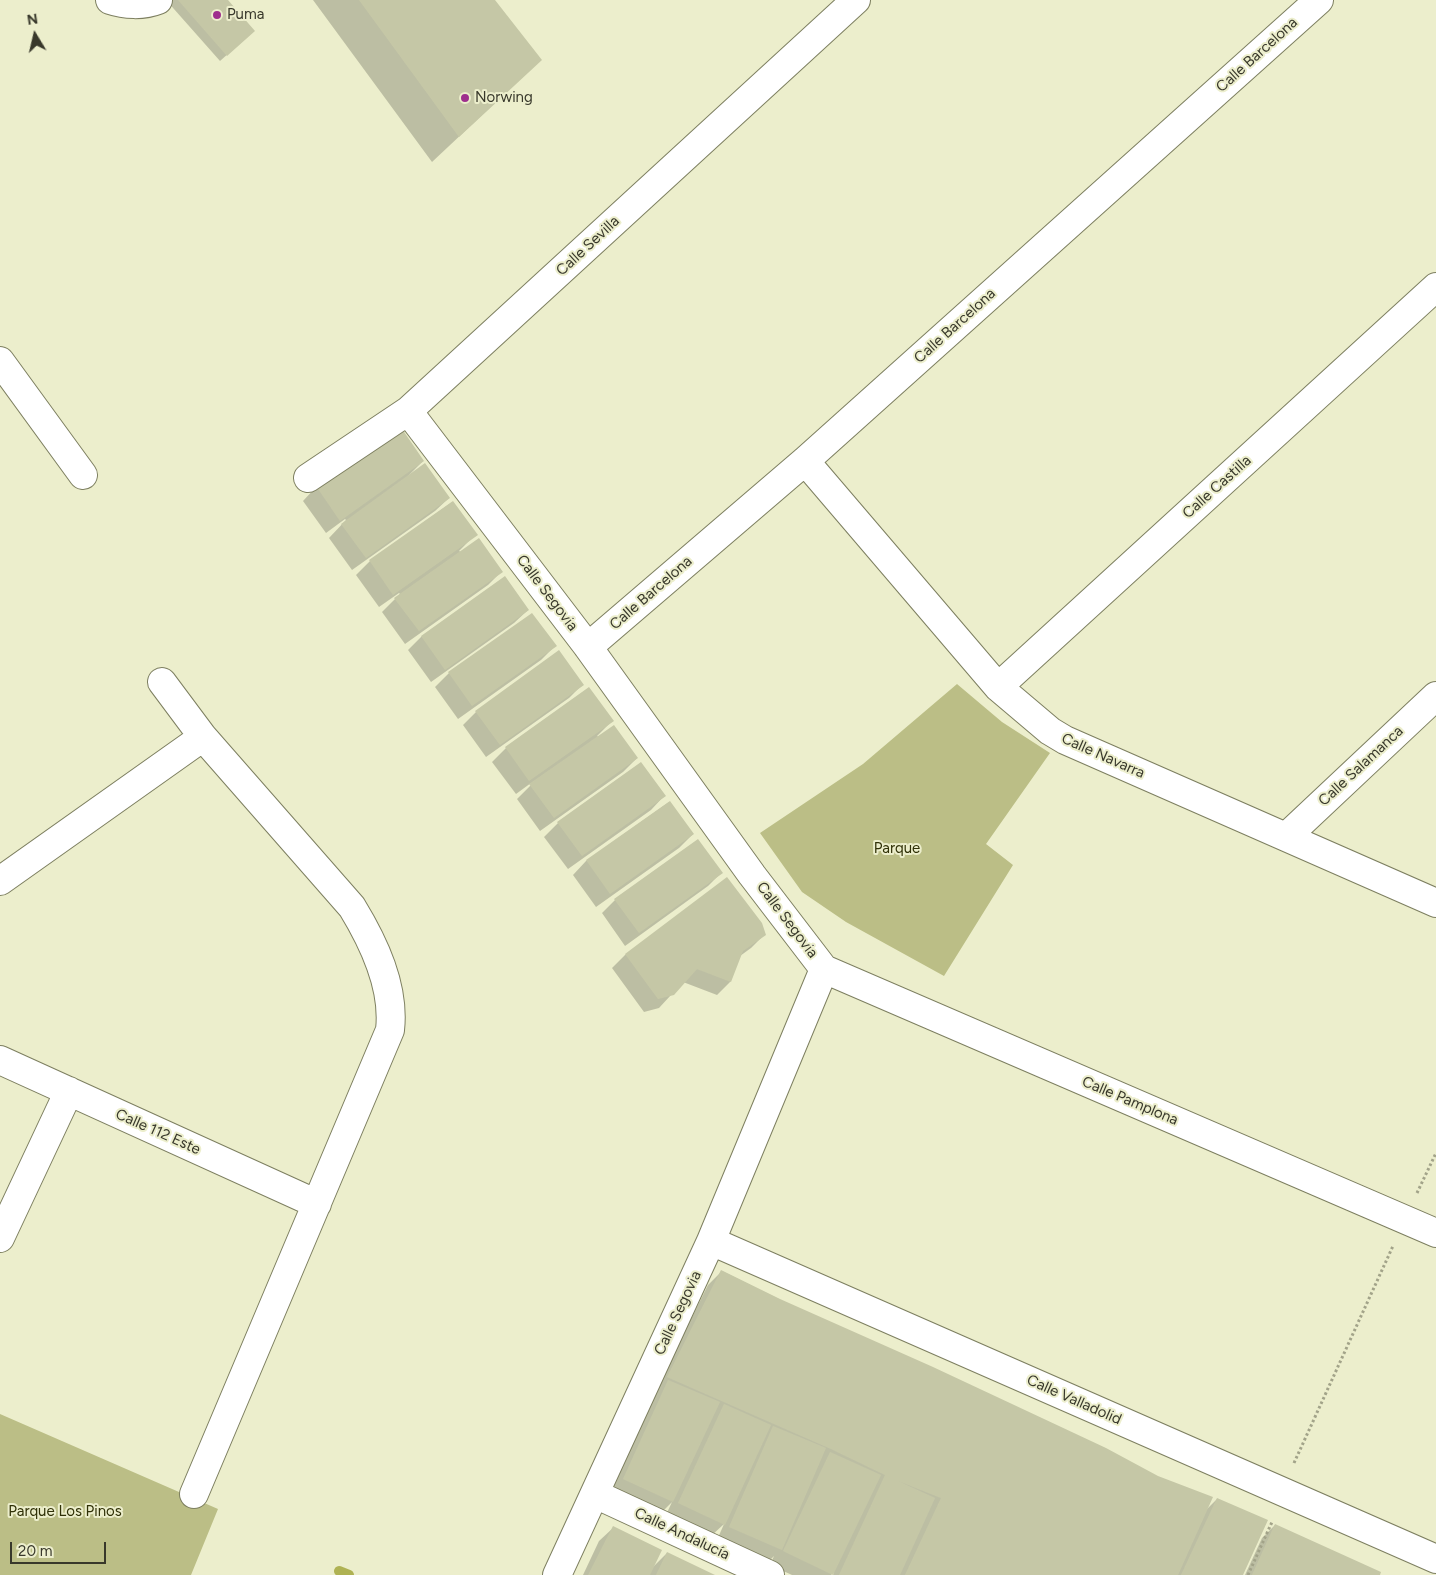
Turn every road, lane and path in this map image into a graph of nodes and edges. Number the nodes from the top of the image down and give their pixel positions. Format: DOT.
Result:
graph roads {
  1 [pos="110,0"];
  2 [pos="158,0"];
  3 [pos="856,0"];
  4 [pos="1318,0"];
  5 [pos="1436,287"];
  6 [pos="0,361"];
  7 [pos="408,412"];
  8 [pos="804,461"];
  9 [pos="83,475"];
  10 [pos="308,478"];
  11 [pos="588,647"];
  12 [pos="162,682"];
  13 [pos="998,687"];
  14 [pos="1436,696"];
  15 [pos="203,737"];
  16 [pos="1286,836"];
  17 [pos="0,881"];
  18 [pos="1436,904"];
  19 [pos="824,969"];
  20 [pos="0,1060"];
  21 [pos="69,1091"];
  22 [pos="1436,1152"];
  23 [pos="317,1204"];
  24 [pos="1405,1220"];
  25 [pos="1436,1234"];
  26 [pos="0,1238"];
  27 [pos="711,1241"];
  28 [pos="1281,1491"];
  29 [pos="194,1494"];
  30 [pos="595,1494"];
  31 [pos="1272,1522"];
  32 [pos="1436,1559"];
  33 [pos="557,1575"];
  34 [pos="770,1575"];
  35 [pos="1248,1575"];
  1 -- 2 [label="street"];
  3 -- 7 [label="street, Calle Sevilla"];
  4 -- 8 [label="street, Calle Barcelona"];
  5 -- 13 [label="street, Calle Castilla"];
  6 -- 9 [label="street"];
  7 -- 10 [label="street, Calle Sevilla"];
  7 -- 11 [label="street, Calle Segovia"];
  8 -- 11 [label="street, Calle Barcelona"];
  8 -- 13 [label="street, Calle Navarra"];
  11 -- 19 [label="street, Calle Segovia"];
  12 -- 15 [label="street"];
  13 -- 16 [label="street, Calle Navarra"];
  14 -- 16 [label="street, Calle Salamanca"];
  15 -- 17 [label="street"];
  15 -- 23 [label="street"];
  16 -- 18 [label="street, Calle Navarra"];
  19 -- 24 [label="street, Calle Pamplona"];
  19 -- 27 [label="street, Calle Segovia"];
  20 -- 21 [label="street, Calle 112 Este"];
  21 -- 23 [label="street, Calle 112 Este"];
  21 -- 26 [label="street"];
  22 -- 24 [label="path"];
  23 -- 29 [label="street"];
  24 -- 25 [label="street, Calle Pamplona"];
  24 -- 28 [label="path"];
  27 -- 28 [label="street, Calle Valladolid"];
  27 -- 30 [label="street, Calle Segovia"];
  28 -- 32 [label="street, Calle Valladolid"];
  30 -- 33 [label="street, Calle Segovia"];
  30 -- 34 [label="street, Calle Andalucía"];
  31 -- 35 [label="path"];
}
